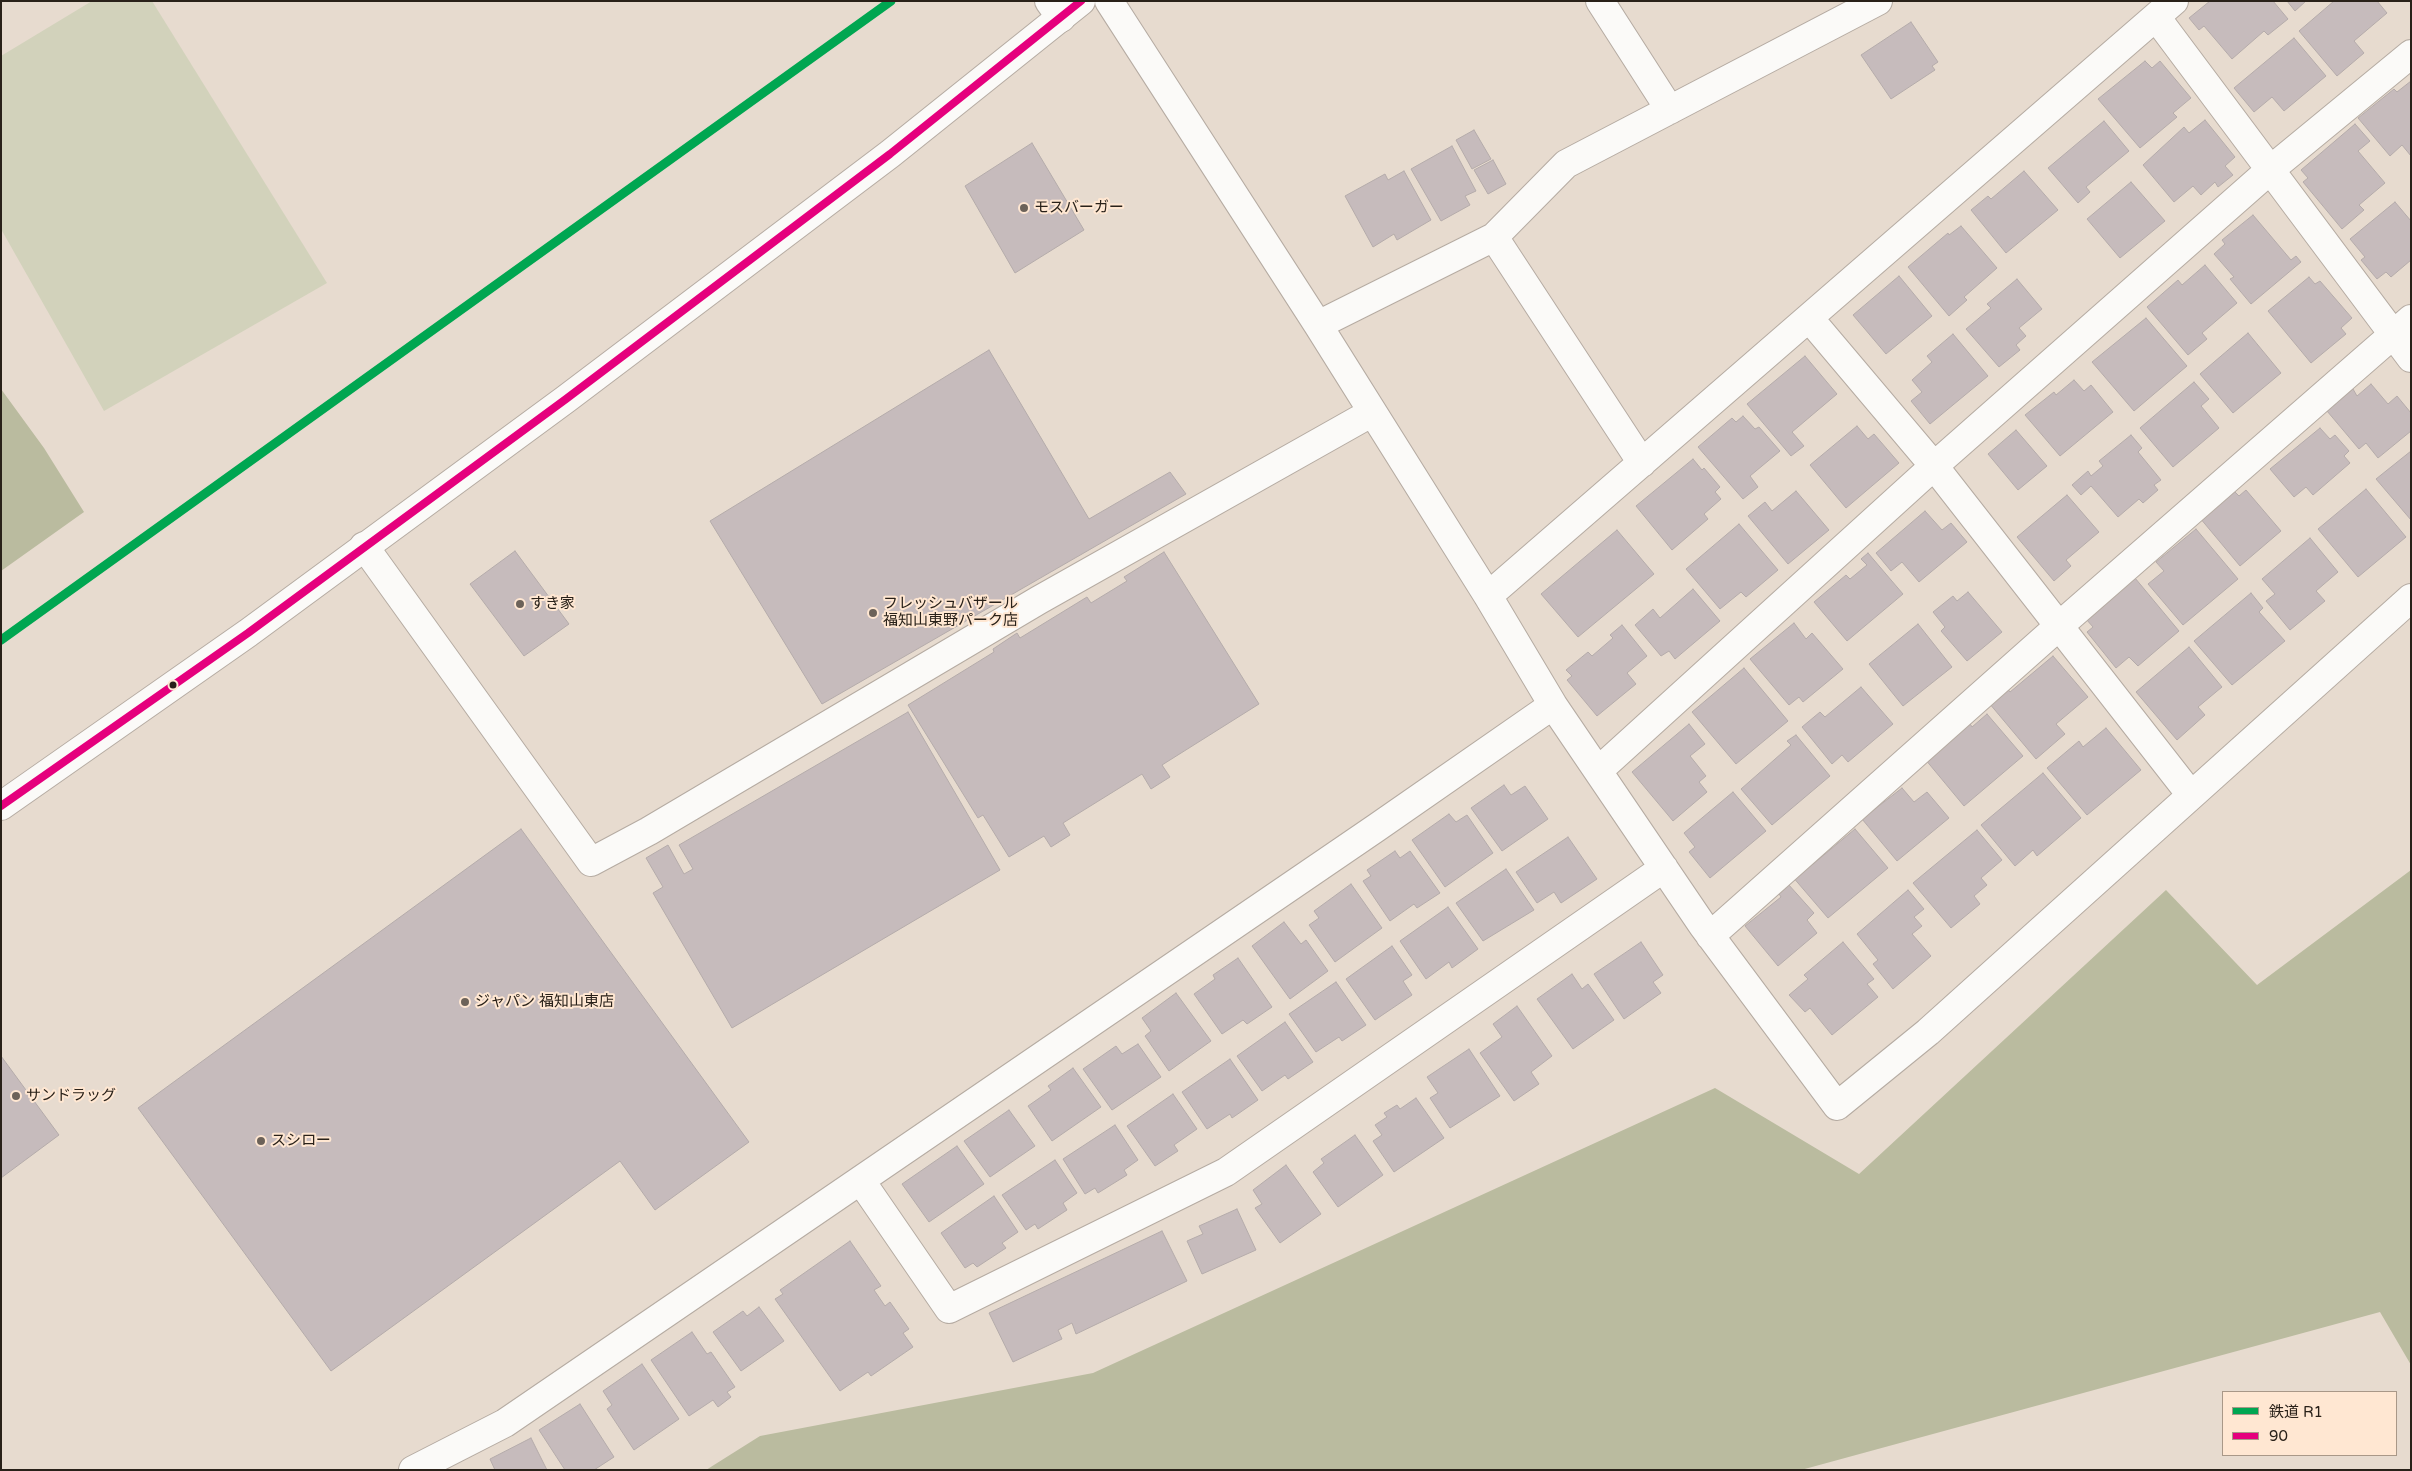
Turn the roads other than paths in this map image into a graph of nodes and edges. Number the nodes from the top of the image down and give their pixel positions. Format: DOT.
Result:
graph roads {
  1 [pos="1109,1"];
  2 [pos="1600,1"];
  3 [pos="1878,1"];
  4 [pos="1063,7"];
  5 [pos="2165,9"];
  6 [pos="2411,54"];
  7 [pos="1670,110"];
  8 [pos="2270,170"];
  9 [pos="1494,237"];
  10 [pos="1809,318"];
  11 [pos="1318,325"];
  12 [pos="2402,327"];
  13 [pos="2411,358"];
  14 [pos="1371,413"];
  15 [pos="1642,463"];
  16 [pos="1934,466"];
  17 [pos="364,546"];
  18 [pos="1488,596"];
  19 [pos="2411,598"];
  20 [pos="2059,626"];
  21 [pos="1553,705"];
  22 [pos="1598,772"];
  23 [pos="2191,795"];
  24 [pos="1,806"];
  25 [pos="1664,868"];
  26 [pos="1710,936"];
  27 [pos="861,1181"];
  28 [pos="413,1470"];
  1 -- 11 [label="street"];
  2 -- 7 [label="street"];
  3 -- 7 [label="street"];
  4 -- 17 [label="street"];
  5 -- 8 [label="street"];
  5 -- 10 [label="street"];
  6 -- 8 [label="street"];
  7 -- 9 [label="street"];
  8 -- 12 [label="street"];
  8 -- 16 [label="street"];
  9 -- 11 [label="street"];
  9 -- 15 [label="street"];
  10 -- 15 [label="street"];
  10 -- 16 [label="street"];
  11 -- 14 [label="street"];
  12 -- 13 [label="street"];
  12 -- 20 [label="street"];
  14 -- 17 [label="street"];
  14 -- 18 [label="street"];
  15 -- 18 [label="street"];
  16 -- 20 [label="street"];
  16 -- 22 [label="street"];
  17 -- 24 [label="street"];
  18 -- 21 [label="street"];
  19 -- 23 [label="street"];
  20 -- 23 [label="street"];
  20 -- 26 [label="street"];
  21 -- 22 [label="street"];
  21 -- 27 [label="street"];
  22 -- 25 [label="street"];
  23 -- 26 [label="street"];
  25 -- 26 [label="street"];
  25 -- 27 [label="street"];
  27 -- 28 [label="street"];
}
